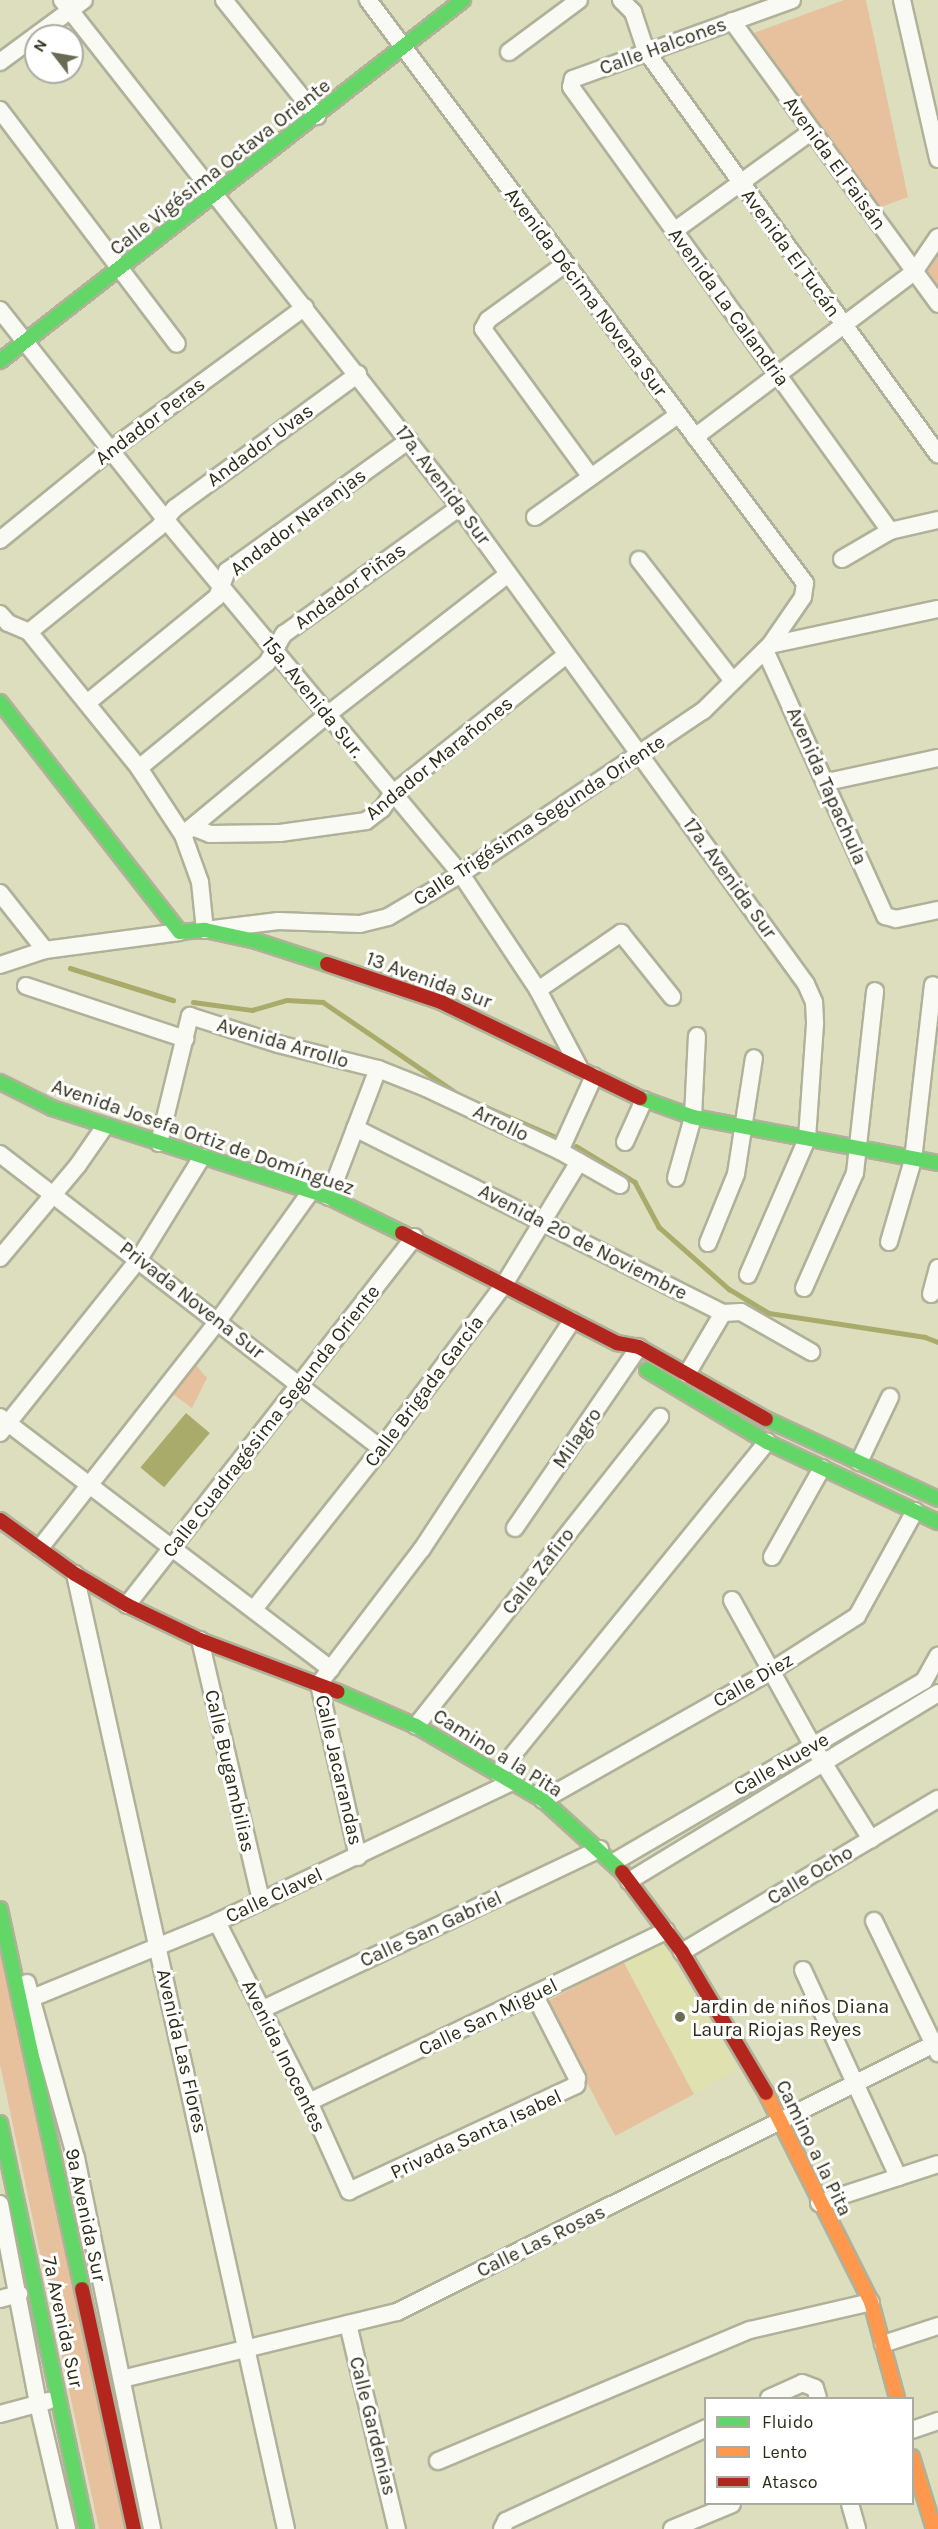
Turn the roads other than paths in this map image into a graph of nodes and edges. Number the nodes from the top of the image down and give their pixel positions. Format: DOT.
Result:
graph roads {
  1 [pos="84,0"];
  2 [pos="224,0"];
  3 [pos="368,0"];
  4 [pos="463,0"];
  5 [pos="579,0"];
  6 [pos="621,0"];
  7 [pos="792,0"];
  8 [pos="902,0"];
  9 [pos="65,5"];
  10 [pos="732,21"];
  11 [pos="404,48"];
  12 [pos="646,51"];
  13 [pos="509,52"];
  14 [pos="0,62"];
  15 [pos="570,82"];
  16 [pos="0,110"];
  17 [pos="317,116"];
  18 [pos="812,131"];
  19 [pos="938,159"];
  20 [pos="740,184"];
  21 [pos="214,197"];
  22 [pos="674,231"];
  23 [pos="938,237"];
  24 [pos="565,264"];
  25 [pos="122,269"];
  26 [pos="914,272"];
  27 [pos="938,304"];
  28 [pos="305,307"];
  29 [pos="0,310"];
  30 [pos="843,324"];
  31 [pos="24,343"];
  32 [pos="177,344"];
  33 [pos="0,361"];
  34 [pos="358,374"];
  35 [pos="777,375"];
  36 [pos="678,415"];
  37 [pos="695,437"];
  38 [pos="409,440"];
  39 [pos="109,451"];
  40 [pos="938,454"];
  41 [pos="590,476"];
  42 [pos="460,507"];
  43 [pos="535,517"];
  44 [pos="165,519"];
  45 [pos="938,520"];
  46 [pos="890,531"];
  47 [pos="0,540"];
  48 [pos="842,559"];
  49 [pos="639,560"];
  50 [pos="508,574"];
  51 [pos="805,583"];
  52 [pos="222,585"];
  53 [pos="938,609"];
  54 [pos="0,614"];
  55 [pos="30,632"];
  56 [pos="768,648"];
  57 [pos="275,650"];
  58 [pos="566,655"];
  59 [pos="733,681"];
  60 [pos="0,702"];
  61 [pos="87,703"];
  62 [pos="327,715"];
  63 [pos="642,755"];
  64 [pos="938,758"];
  65 [pos="139,768"];
  66 [pos="827,782"];
  67 [pos="392,794"];
  68 [pos="187,831"];
  69 [pos="461,874"];
  70 [pos="0,893"];
  71 [pos="938,910"];
  72 [pos="205,930"];
  73 [pos="180,932"];
  74 [pos="45,950"];
  75 [pos="0,965"];
  76 [pos="933,985"];
  77 [pos="26,986"];
  78 [pos="538,990"];
  79 [pos="875,991"];
  80 [pos="672,997"];
  81 [pos="697,1036"];
  82 [pos="185,1039"];
  83 [pos="754,1058"];
  84 [pos="579,1067"];
  85 [pos="378,1069"];
  86 [pos="594,1076"];
  87 [pos="1,1084"];
  88 [pos="644,1100"];
  89 [pos="693,1118"];
  90 [pos="105,1126"];
  91 [pos="355,1128"];
  92 [pos="745,1129"];
  93 [pos="807,1139"];
  94 [pos="625,1142"];
  95 [pos="159,1143"];
  96 [pos="860,1149"];
  97 [pos="560,1151"];
  98 [pos="0,1154"];
  99 [pos="202,1157"];
  100 [pos="913,1160"];
  101 [pos="579,1162"];
  102 [pos="938,1163"];
  103 [pos="676,1178"];
  104 [pos="620,1185"];
  105 [pos="311,1191"];
  106 [pos="51,1194"];
  107 [pos="329,1197"];
  108 [pos="543,1220"];
  109 [pos="414,1238"];
  110 [pos="889,1242"];
  111 [pos="708,1243"];
  112 [pos="0,1258"];
  113 [pos="140,1259"];
  114 [pos="938,1268"];
  115 [pos="748,1275"];
  116 [pos="505,1282"];
  117 [pos="804,1288"];
  118 [pos="931,1294"];
  119 [pos="723,1313"];
  120 [pos="218,1321"];
  121 [pos="572,1321"];
  122 [pos="811,1352"];
  123 [pos="635,1354"];
  124 [pos="687,1374"];
  125 [pos="299,1382"];
  126 [pos="890,1397"];
  127 [pos="660,1417"];
  128 [pos="3,1424"];
  129 [pos="767,1442"];
  130 [pos="381,1449"];
  131 [pos="859,1462"];
  132 [pos="822,1468"];
  133 [pos="89,1486"];
  134 [pos="938,1499"];
  135 [pos="915,1511"];
  136 [pos="0,1520"];
  137 [pos="938,1522"];
  138 [pos="515,1528"];
  139 [pos="40,1548"];
  140 [pos="172,1550"];
  141 [pos="772,1557"];
  142 [pos="75,1574"];
  143 [pos="732,1600"];
  144 [pos="128,1605"];
  145 [pos="254,1610"];
  146 [pos="200,1640"];
  147 [pos="938,1656"];
  148 [pos="331,1669"];
  149 [pos="771,1671"];
  150 [pos="320,1684"];
  151 [pos="938,1693"];
  152 [pos="416,1726"];
  153 [pos="813,1746"];
  154 [pos="825,1765"];
  155 [pos="505,1778"];
  156 [pos="938,1799"];
  157 [pos="543,1800"];
  158 [pos="871,1839"];
  159 [pos="600,1849"];
  160 [pos="358,1857"];
  161 [pos="614,1863"];
  162 [pos="629,1881"];
  163 [pos="261,1901"];
  164 [pos="0,1908"];
  165 [pos="874,1921"];
  166 [pos="217,1922"];
  167 [pos="666,1931"];
  168 [pos="159,1948"];
  169 [pos="682,1952"];
  170 [pos="803,1970"];
  171 [pos="535,1996"];
  172 [pos="32,1998"];
  173 [pos="263,2009"];
  174 [pos="936,2047"];
  175 [pos="857,2083"];
  176 [pos="309,2102"];
  177 [pos="0,2123"];
  178 [pos="782,2123"];
  179 [pos="938,2164"];
  180 [pos="898,2177"];
  181 [pos="7,2188"];
  182 [pos="349,2191"];
  183 [pos="819,2203"];
  184 [pos="0,2204"];
  185 [pos="19,2294"];
  186 [pos="0,2299"];
  187 [pos="871,2302"];
  188 [pos="348,2324"];
  189 [pos="938,2326"];
  190 [pos="883,2344"];
  191 [pos="248,2348"];
  192 [pos="122,2379"];
  193 [pos="771,2397"];
  194 [pos="818,2397"];
  195 [pos="897,2397"];
  196 [pos="59,2398"];
  197 [pos="38,2404"];
  198 [pos="0,2414"];
  199 [pos="938,2421"];
  200 [pos="704,2428"];
  201 [pos="914,2429"];
  202 [pos="438,2461"];
  203 [pos="914,2464"];
  204 [pos="730,2505"];
  205 [pos="850,2505"];
  206 [pos="67,2529"];
  207 [pos="86,2529"];
  208 [pos="134,2529"];
  209 [pos="152,2529"];
  210 [pos="286,2529"];
  211 [pos="397,2529"];
  212 [pos="501,2529"];
  213 [pos="672,2529"];
  214 [pos="857,2529"];
  215 [pos="934,2529"];
  1 -- 9 [label="street"];
  2 -- 17 [label="street"];
  3 -- 11 [label="street, Avenida Décima Novena Sur"];
  4 -- 11 [label="main road, Calle Vigésima Octava Oriente"];
  5 -- 13 [label="street"];
  6 -- 12 [label="street, Avenida El Tucán"];
  7 -- 10 [label="street, Calle Halcones"];
  8 -- 19 [label="street"];
  9 -- 14 [label="street"];
  9 -- 21 [label="street, 17a. Avenida Sur"];
  10 -- 12 [label="street, Calle Halcones"];
  10 -- 18 [label="street, Avenida El Faisán"];
  11 -- 17 [label="main road, Calle Vigésima Octava Oriente"];
  11 -- 24 [label="street, Avenida Décima Novena Sur"];
  12 -- 15 [label="street, Calle Halcones"];
  12 -- 20 [label="street, Avenida El Tucán"];
  15 -- 22 [label="street, Avenida La Calandria"];
  16 -- 25 [label="street"];
  17 -- 21 [label="main road, Calle Vigésima Octava Oriente"];
  18 -- 20 [label="street"];
  18 -- 26 [label="street, Avenida El Faisán"];
  20 -- 22 [label="street"];
  20 -- 30 [label="street, Avenida El Tucán"];
  21 -- 25 [label="main road, Calle Vigésima Octava Oriente"];
  21 -- 28 [label="street, 17a. Avenida Sur"];
  22 -- 35 [label="street, Avenida La Calandria"];
  23 -- 26 [label="street"];
  24 -- 36 [label="street, Avenida Décima Novena Sur"];
  24 -- 41 [label="street"];
  25 -- 31 [label="main road, Calle Vigésima Octava Oriente"];
  25 -- 32 [label="street"];
  26 -- 27 [label="street, Avenida El Faisán"];
  26 -- 30 [label="street"];
  28 -- 34 [label="street, 17a. Avenida Sur"];
  28 -- 39 [label="street, Andador Peras"];
  29 -- 31 [label="street, 15a. Avenida Sur."];
  30 -- 35 [label="street"];
  30 -- 40 [label="street, Avenida El Tucán"];
  31 -- 33 [label="main road, Calle Vigésima Octava Oriente"];
  31 -- 39 [label="street, 15a. Avenida Sur."];
  34 -- 38 [label="street, 17a. Avenida Sur"];
  34 -- 44 [label="street, Andador Uvas"];
  35 -- 37 [label="street"];
  35 -- 46 [label="street, Avenida La Calandria"];
  36 -- 37 [label="street, Avenida Décima Novena Sur"];
  36 -- 41 [label="street"];
  37 -- 51 [label="street, Avenida Décima Novena Sur"];
  38 -- 42 [label="street, 17a. Avenida Sur"];
  38 -- 52 [label="street, Andador Naranjas"];
  39 -- 44 [label="street, 15a. Avenida Sur."];
  39 -- 47 [label="street, Andador Peras"];
  41 -- 43 [label="street"];
  42 -- 50 [label="street, 17a. Avenida Sur"];
  42 -- 57 [label="street, Andador Piñas"];
  44 -- 52 [label="street, 15a. Avenida Sur."];
  44 -- 55 [label="street, Andador Uvas"];
  45 -- 46 [label="street"];
  46 -- 48 [label="street"];
  49 -- 59 [label="street"];
  50 -- 58 [label="street, 17a. Avenida Sur"];
  50 -- 62 [label="street"];
  51 -- 56 [label="street, Calle Trigésima Segunda Oriente"];
  52 -- 57 [label="street, 15a. Avenida Sur."];
  52 -- 61 [label="street, Andador Naranjas"];
  53 -- 56 [label="street"];
  54 -- 55 [label="street"];
  55 -- 61 [label="street"];
  56 -- 59 [label="street, Calle Trigésima Segunda Oriente"];
  56 -- 66 [label="street, Avenida Tapachula"];
  57 -- 62 [label="street, 15a. Avenida Sur."];
  57 -- 65 [label="street, Andador Piñas"];
  58 -- 63 [label="street, 17a. Avenida Sur"];
  58 -- 67 [label="street, Andador Marañones"];
  59 -- 63 [label="street, Calle Trigésima Segunda Oriente"];
  60 -- 73 [label="main road"];
  61 -- 65 [label="street"];
  62 -- 67 [label="street, 15a. Avenida Sur."];
  62 -- 68 [label="street"];
  63 -- 69 [label="street, Calle Trigésima Segunda Oriente"];
  63 -- 93 [label="street, 17a. Avenida Sur"];
  64 -- 66 [label="street"];
  65 -- 68 [label="street"];
  66 -- 71 [label="street, Avenida Tapachula"];
  67 -- 68 [label="street, Andador Marañones"];
  67 -- 69 [label="street, 15a. Avenida Sur."];
  68 -- 72 [label="street"];
  69 -- 72 [label="street, Calle Trigésima Segunda Oriente"];
  69 -- 78 [label="street, 15a. Avenida Sur."];
  70 -- 74 [label="street"];
  72 -- 73 [label="main road, 13 Avenida Sur"];
  72 -- 84 [label="main road, 13 Avenida Sur"];
  73 -- 74 [label="street"];
  74 -- 75 [label="street"];
  76 -- 100 [label="street"];
  77 -- 82 [label="street"];
  78 -- 80 [label="street"];
  78 -- 84 [label="street, 15a. Avenida Sur."];
  79 -- 96 [label="street"];
  81 -- 89 [label="street"];
  82 -- 85 [label="street, Avenida Arrollo"];
  82 -- 95 [label="street"];
  83 -- 92 [label="street"];
  84 -- 86 [label="main road, 13 Avenida Sur"];
  85 -- 91 [label="street"];
  85 -- 97 [label="street, Arrollo"];
  86 -- 88 [label="main road, 13 Avenida Sur"];
  86 -- 97 [label="street"];
  87 -- 90 [label="main road, Avenida Josefa Ortiz de Domínguez"];
  88 -- 89 [label="main road, 13 Avenida Sur"];
  88 -- 94 [label="street"];
  89 -- 92 [label="main road, 13 Avenida Sur"];
  89 -- 103 [label="street"];
  90 -- 95 [label="main road, Avenida Josefa Ortiz de Domínguez"];
  90 -- 106 [label="street"];
  91 -- 107 [label="street"];
  91 -- 108 [label="street, Avenida 20 de Noviembre"];
  92 -- 93 [label="main road, 13 Avenida Sur"];
  92 -- 111 [label="street"];
  93 -- 96 [label="main road, 13 Avenida Sur"];
  93 -- 115 [label="street, 17a. Avenida Sur"];
  95 -- 99 [label="main road, Avenida Josefa Ortiz de Domínguez"];
  96 -- 100 [label="main road, 13 Avenida Sur"];
  96 -- 117 [label="street"];
  97 -- 101 [label="street, Arrollo"];
  98 -- 106 [label="street, Privada Novena Sur"];
  99 -- 105 [label="main road, Avenida Josefa Ortiz de Domínguez"];
  99 -- 113 [label="street"];
  100 -- 102 [label="main road, 13 Avenida Sur"];
  100 -- 110 [label="street"];
  101 -- 104 [label="street, Arrollo"];
  101 -- 108 [label="street, Calle Brigada García"];
  105 -- 107 [label="main road, Avenida Josefa Ortiz de Domínguez"];
  105 -- 120 [label="street"];
  106 -- 112 [label="street"];
  106 -- 113 [label="street, Privada Novena Sur"];
  107 -- 109 [label="main road, Avenida Josefa Ortiz de Domínguez"];
  108 -- 116 [label="street, Calle Brigada García"];
  108 -- 119 [label="street, Avenida 20 de Noviembre"];
  109 -- 116 [label="main road, Avenida Josefa Ortiz de Domínguez"];
  109 -- 125 [label="street, Calle Cuadragésima Segunda Oriente"];
  113 -- 120 [label="street, Privada Novena Sur"];
  113 -- 128 [label="street"];
  114 -- 118 [label="street"];
  116 -- 121 [label="main road, Avenida Josefa Ortiz de Domínguez"];
  116 -- 130 [label="street, Calle Brigada García"];
  119 -- 122 [label="street, Avenida 20 de Noviembre"];
  119 -- 124 [label="street"];
  120 -- 125 [label="street, Privada Novena Sur"];
  120 -- 133 [label="street"];
  121 -- 123 [label="main road, Avenida Josefa Ortiz de Domínguez"];
  121 -- 148 [label="street"];
  123 -- 124 [label="main road, Avenida Josefa Ortiz de Domínguez"];
  123 -- 129 [label="main road, Avenida Josefa Ortiz de Domínguez"];
  123 -- 138 [label="street, Milagro"];
  124 -- 131 [label="main road, Avenida Josefa Ortiz de Domínguez"];
  125 -- 130 [label="street, Privada Novena Sur"];
  125 -- 140 [label="street, Calle Cuadragésima Segunda Oriente"];
  126 -- 131 [label="street"];
  127 -- 152 [label="street, Calle Zafiro"];
  128 -- 133 [label="street"];
  129 -- 132 [label="main road, Avenida Josefa Ortiz de Domínguez"];
  129 -- 155 [label="street"];
  130 -- 145 [label="street, Calle Brigada García"];
  131 -- 134 [label="main road, Avenida Josefa Ortiz de Domínguez"];
  132 -- 135 [label="main road, Avenida Josefa Ortiz de Domínguez"];
  132 -- 141 [label="street"];
  133 -- 139 [label="street"];
  133 -- 140 [label="street"];
  135 -- 137 [label="main road, Avenida Josefa Ortiz de Domínguez"];
  135 -- 149 [label="street, Calle Diez"];
  136 -- 139 [label="main road, Camino a la Pita"];
  139 -- 142 [label="main road, Camino a la Pita"];
  140 -- 144 [label="street, Calle Cuadragésima Segunda Oriente"];
  140 -- 145 [label="street"];
  142 -- 144 [label="main road, Camino a la Pita"];
  142 -- 168 [label="street, Avenida Las Flores"];
  143 -- 149 [label="street"];
  144 -- 146 [label="main road, Camino a la Pita"];
  145 -- 148 [label="street"];
  146 -- 150 [label="main road, Camino a la Pita"];
  146 -- 163 [label="street, Calle Bugambilias"];
  147 -- 153 [label="street, Calle Nueve"];
  148 -- 150 [label="street"];
  149 -- 153 [label="street"];
  149 -- 157 [label="street, Calle Diez"];
  150 -- 152 [label="main road, Camino a la Pita"];
  150 -- 160 [label="street, Calle Jacarandas"];
  151 -- 154 [label="street, Calle Nueve"];
  152 -- 155 [label="main road, Camino a la Pita"];
  153 -- 154 [label="street"];
  153 -- 161 [label="street, Calle Nueve"];
  154 -- 158 [label="street"];
  154 -- 162 [label="street, Calle Nueve"];
  155 -- 157 [label="main road, Camino a la Pita"];
  155 -- 160 [label="street, Calle Clavel"];
  156 -- 158 [label="street, Calle Ocho"];
  157 -- 159 [label="main road, Camino a la Pita"];
  158 -- 169 [label="street, Calle Ocho"];
  159 -- 161 [label="main road, Camino a la Pita"];
  159 -- 173 [label="street, Calle San Gabriel"];
  160 -- 163 [label="street, Calle Clavel"];
  161 -- 162 [label="main road, Camino a la Pita"];
  162 -- 167 [label="main road, Camino a la Pita"];
  163 -- 166 [label="street, Calle Clavel"];
  164 -- 172 [label="street"];
  164 -- 208 [label="main road, 9a Avenida Sur"];
  165 -- 174 [label="street"];
  166 -- 168 [label="street, Calle Clavel"];
  166 -- 173 [label="street, Avenida Inocentes"];
  167 -- 169 [label="main road, Camino a la Pita"];
  167 -- 171 [label="street, Calle San Miguel"];
  168 -- 172 [label="street, Calle Clavel"];
  168 -- 191 [label="street, Avenida Las Flores"];
  169 -- 178 [label="main road, Camino a la Pita"];
  170 -- 175 [label="street"];
  171 -- 176 [label="street, Calle San Miguel"];
  171 -- 182 [label="street, Privada Santa Isabel"];
  172 -- 192 [label="street"];
  173 -- 176 [label="street, Avenida Inocentes"];
  174 -- 175 [label="street, Calle Las Rosas"];
  175 -- 178 [label="street, Calle Las Rosas"];
  175 -- 180 [label="street"];
  176 -- 182 [label="street, Avenida Inocentes"];
  177 -- 181 [label="main road, 7a Avenida Sur"];
  178 -- 183 [label="main road, Camino a la Pita"];
  178 -- 188 [label="street, Calle Las Rosas"];
  179 -- 180 [label="street"];
  180 -- 183 [label="street"];
  181 -- 196 [label="main road, 7a Avenida Sur"];
  183 -- 187 [label="main road, Camino a la Pita"];
  184 -- 185 [label="street"];
  185 -- 186 [label="street"];
  185 -- 197 [label="street"];
  187 -- 190 [label="main road, Camino a la Pita"];
  187 -- 202 [label="street"];
  188 -- 191 [label="street, Calle Las Rosas"];
  188 -- 211 [label="street, Calle Gardenias"];
  189 -- 190 [label="street"];
  190 -- 195 [label="main road, Camino a la Pita"];
  191 -- 192 [label="street, Calle Las Rosas"];
  191 -- 210 [label="street, Avenida Las Flores"];
  192 -- 209 [label="street"];
  193 -- 194 [label="street"];
  196 -- 197 [label="street"];
  196 -- 207 [label="main road, 7a Avenida Sur"];
  197 -- 198 [label="street"];
  197 -- 206 [label="street"];
  199 -- 201 [label="street"];
  200 -- 212 [label="street"];
  203 -- 215 [label="main road"];
  204 -- 213 [label="street"];
  205 -- 214 [label="street"];
}
